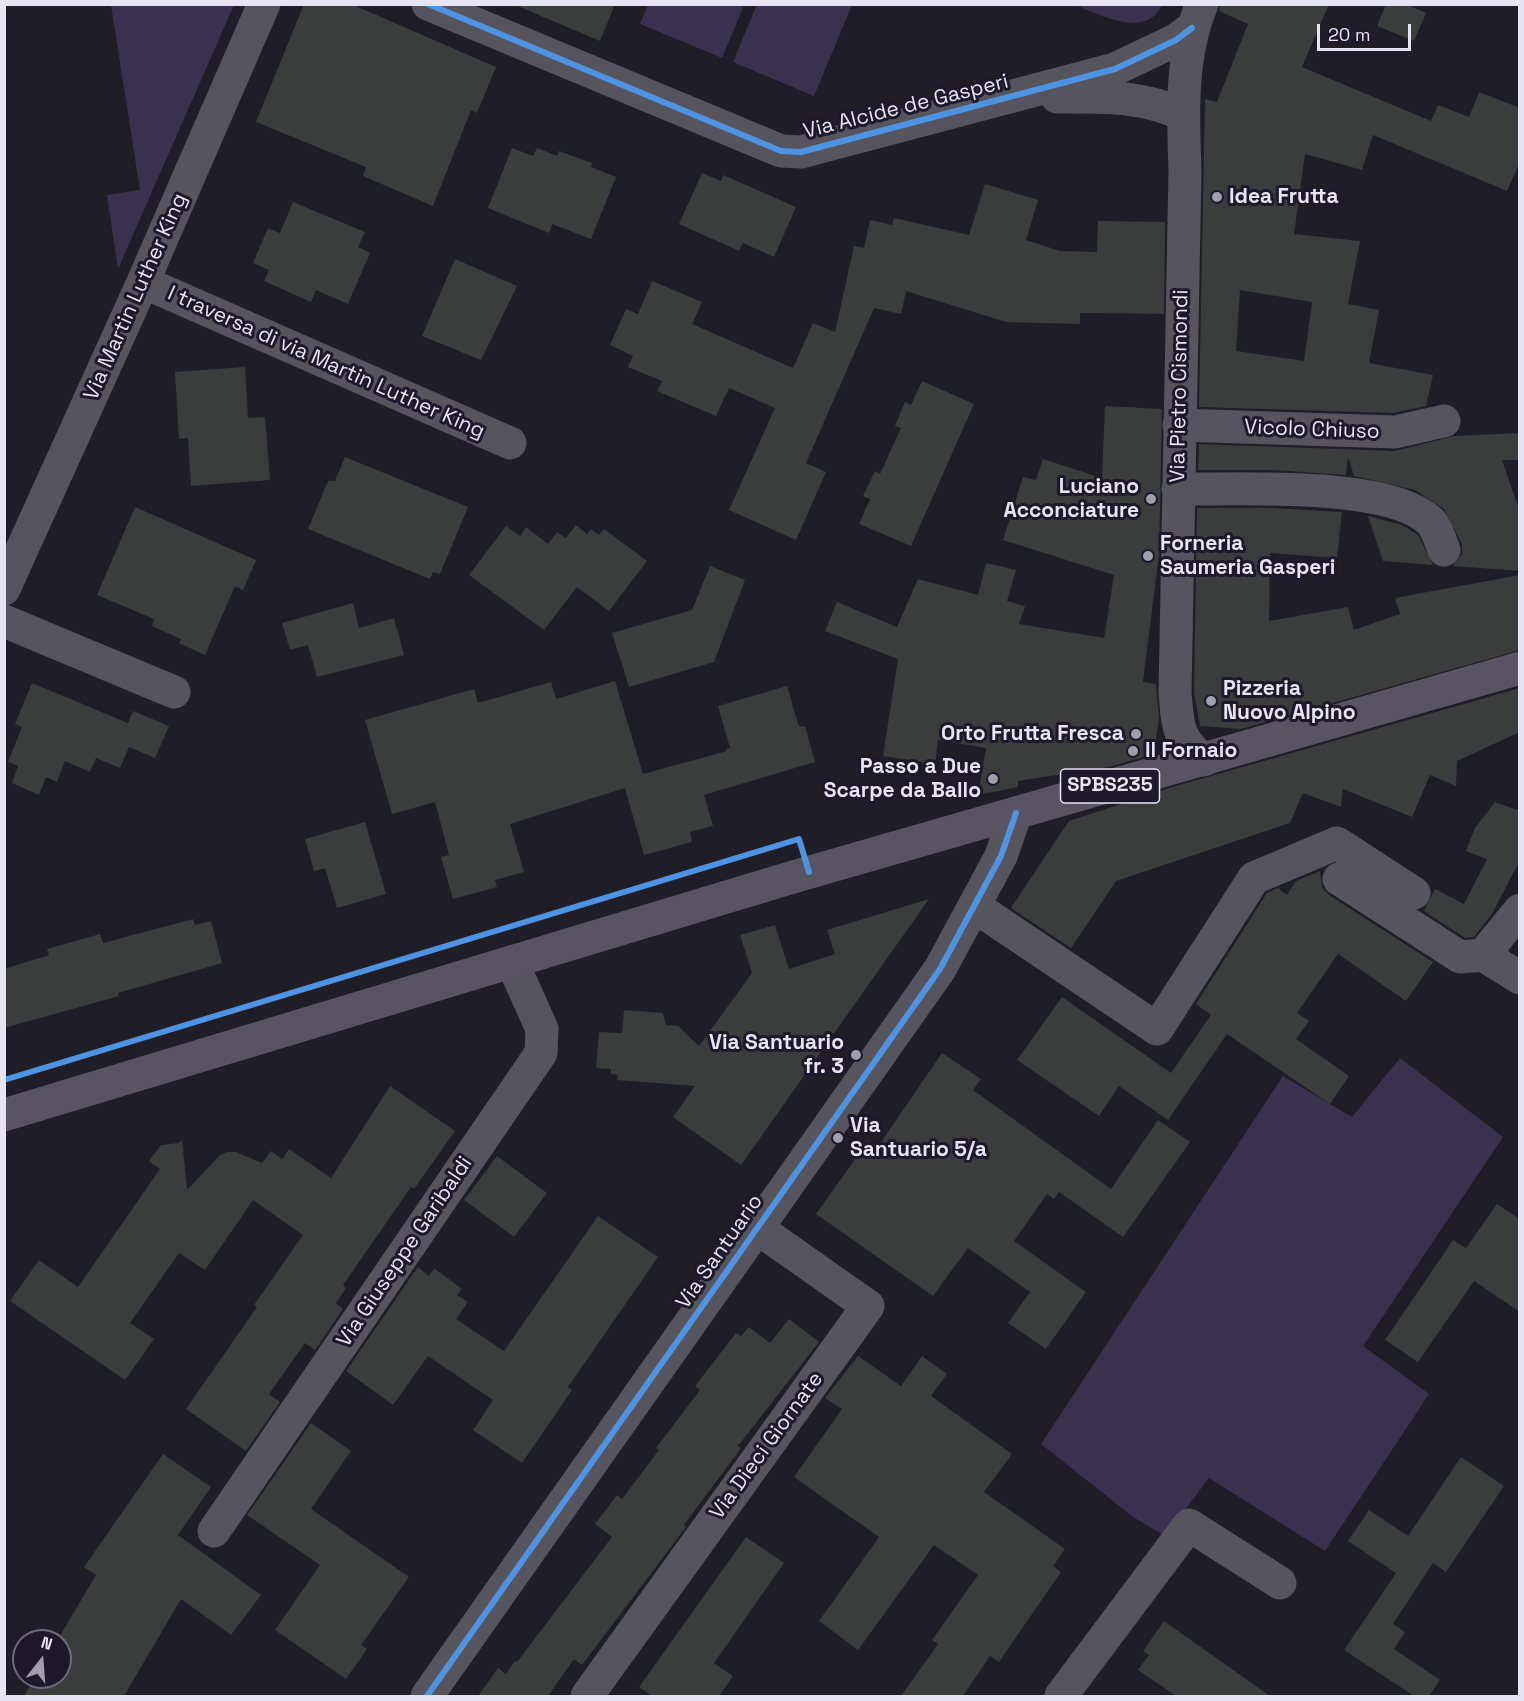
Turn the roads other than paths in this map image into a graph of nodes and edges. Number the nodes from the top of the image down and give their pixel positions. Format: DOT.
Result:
graph roads {
  1 [pos="264,4"];
  2 [pos="428,4"];
  3 [pos="1197,16"];
  4 [pos="1186,65"];
  5 [pos="1128,98"];
  6 [pos="995,101"];
  7 [pos="1183,115"];
  8 [pos="143,282"];
  9 [pos="1444,421"];
  10 [pos="1179,425"];
  11 [pos="510,443"];
  12 [pos="1178,489"];
  13 [pos="1444,550"];
  14 [pos="4,589"];
  15 [pos="4,621"];
  16 [pos="1520,668"];
  17 [pos="174,692"];
  18 [pos="1204,760"];
  19 [pos="1016,813"];
  20 [pos="1339,879"];
  21 [pos="1413,893"];
  22 [pos="974,906"];
  23 [pos="1520,910"];
  24 [pos="1483,955"];
  25 [pos="512,962"];
  26 [pos="1520,978"];
  27 [pos="4,1115"];
  28 [pos="757,1228"];
  29 [pos="214,1531"];
  30 [pos="1281,1583"];
  31 [pos="427,1696"];
  32 [pos="587,1696"];
  33 [pos="1061,1696"];
  1 -- 8 [label="street, Via Martin Luther King"];
  2 -- 6 [label="street, Via Alcide de Gasperi"];
  3 -- 4 [label="street, Via Pietro Cismondi"];
  3 -- 6 [label="street, Via Alcide de Gasperi"];
  4 -- 5 [label="street, Via Alcide de Gasperi"];
  4 -- 7 [label="street, Via Pietro Cismondi"];
  5 -- 6 [label="street, Via Alcide de Gasperi"];
  5 -- 7 [label="street, Via Alcide de Gasperi"];
  7 -- 10 [label="street, Via Pietro Cismondi"];
  8 -- 11 [label="street, I traversa di via Martin Luther King"];
  8 -- 14 [label="street, Via Martin Luther King"];
  9 -- 10 [label="street, Vicolo Chiuso"];
  10 -- 12 [label="street, Via Pietro Cismondi"];
  12 -- 13 [label="street"];
  12 -- 18 [label="street, Via Pietro Cismondi"];
  15 -- 17 [label="street"];
  16 -- 18 [label="main road, SPBS235"];
  18 -- 19 [label="main road, SPBS235"];
  19 -- 22 [label="street, Via Santuario"];
  19 -- 25 [label="main road, SPBS235"];
  20 -- 24 [label="street"];
  21 -- 22 [label="street"];
  22 -- 28 [label="street, Via Santuario"];
  23 -- 24 [label="street"];
  24 -- 26 [label="street"];
  25 -- 27 [label="main road, SPBS235"];
  25 -- 29 [label="street, Via Giuseppe Garibaldi"];
  28 -- 31 [label="street, Via Santuario"];
  28 -- 32 [label="street, Via Dieci Giornate"];
  30 -- 33 [label="street"];
}
